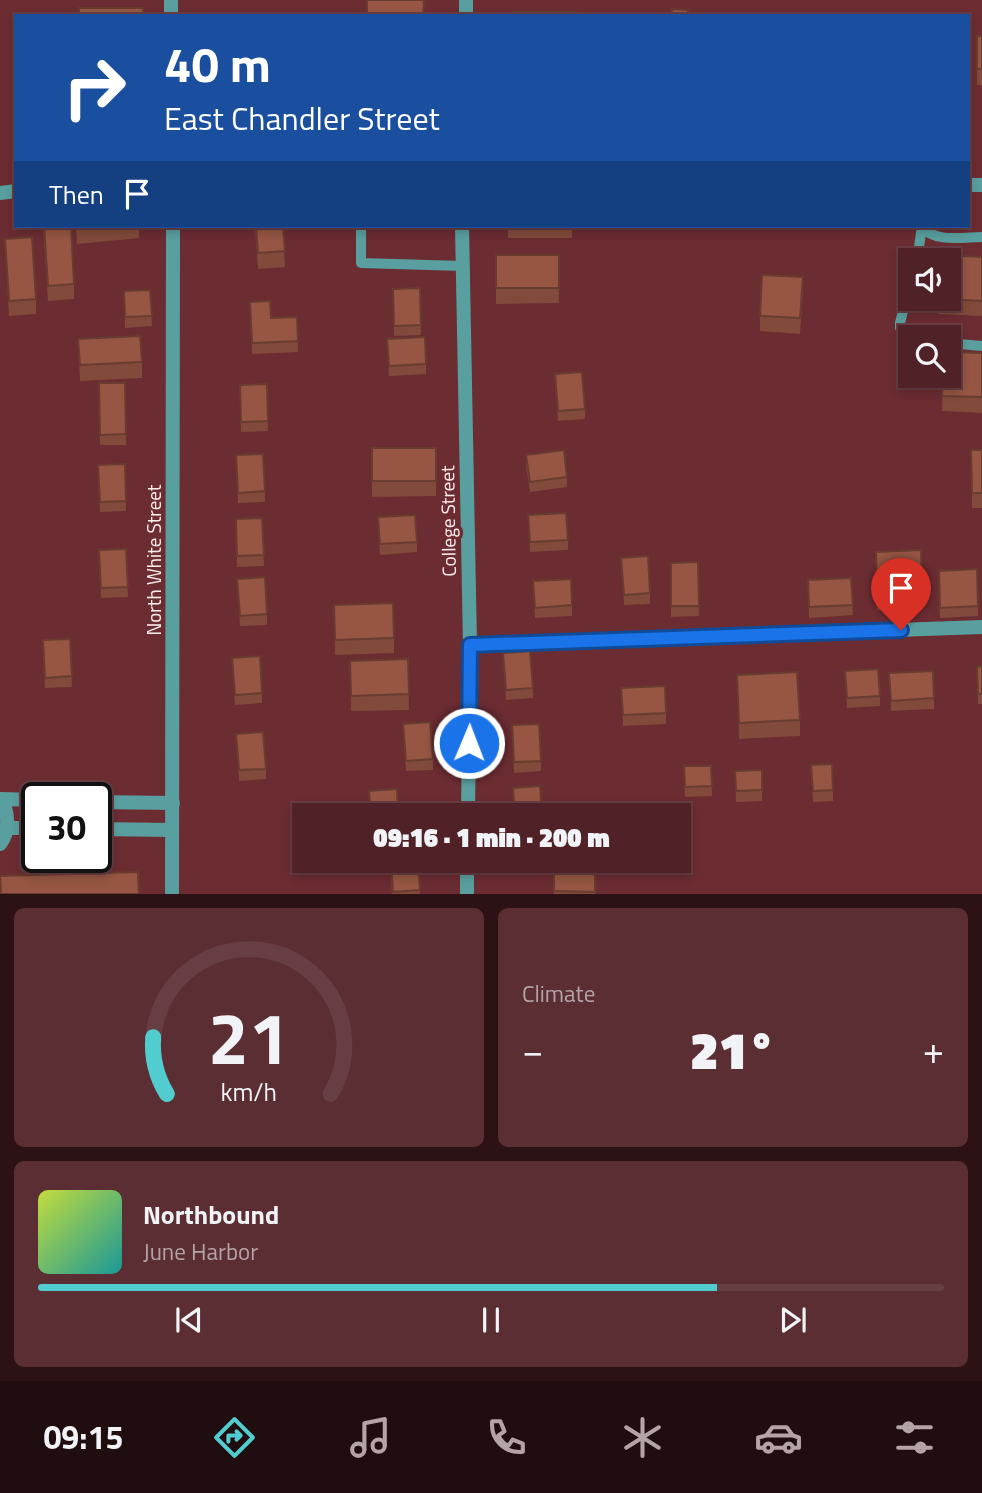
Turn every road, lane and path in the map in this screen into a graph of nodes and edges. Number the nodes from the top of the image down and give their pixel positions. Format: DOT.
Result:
graph roads {
  1 [pos="173,228"];
  2 [pos="361,228"];
  3 [pos="462,228"];
  4 [pos="922,228"];
  5 [pos="924,228"];
  6 [pos="982,237"];
  7 [pos="919,248"];
  8 [pos="463,266"];
  9 [pos="961,344"];
  10 [pos="982,346"];
  11 [pos="982,627"];
  12 [pos="470,645"];
  13 [pos="0,799"];
  14 [pos="21,800"];
  15 [pos="112,802"];
  16 [pos="173,803"];
  17 [pos="468,803"];
  18 [pos="6,828"];
  19 [pos="21,828"];
  20 [pos="112,829"];
  21 [pos="172,830"];
  22 [pos="0,844"];
  23 [pos="467,873"];
  24 [pos="172,894"];
  25 [pos="467,894"];
  1 -- 16 [label="street, North White Street"];
  2 -- 8 [label="lane"];
  3 -- 8 [label="street, College Street"];
  4 -- 7 [label="lane"];
  5 -- 6 [label="lane"];
  8 -- 12 [label="street, College Street"];
  9 -- 10 [label="lane"];
  11 -- 12 [label="street"];
  12 -- 17 [label="street, College Street"];
  13 -- 14 [label="street"];
  13 -- 18 [label="street"];
  15 -- 16 [label="street"];
  16 -- 21 [label="street, North White Street"];
  18 -- 19 [label="street"];
  18 -- 22 [label="street"];
  20 -- 21 [label="street"];
  21 -- 24 [label="street, North White Street"];
  23 -- 25 [label="street"];
}
